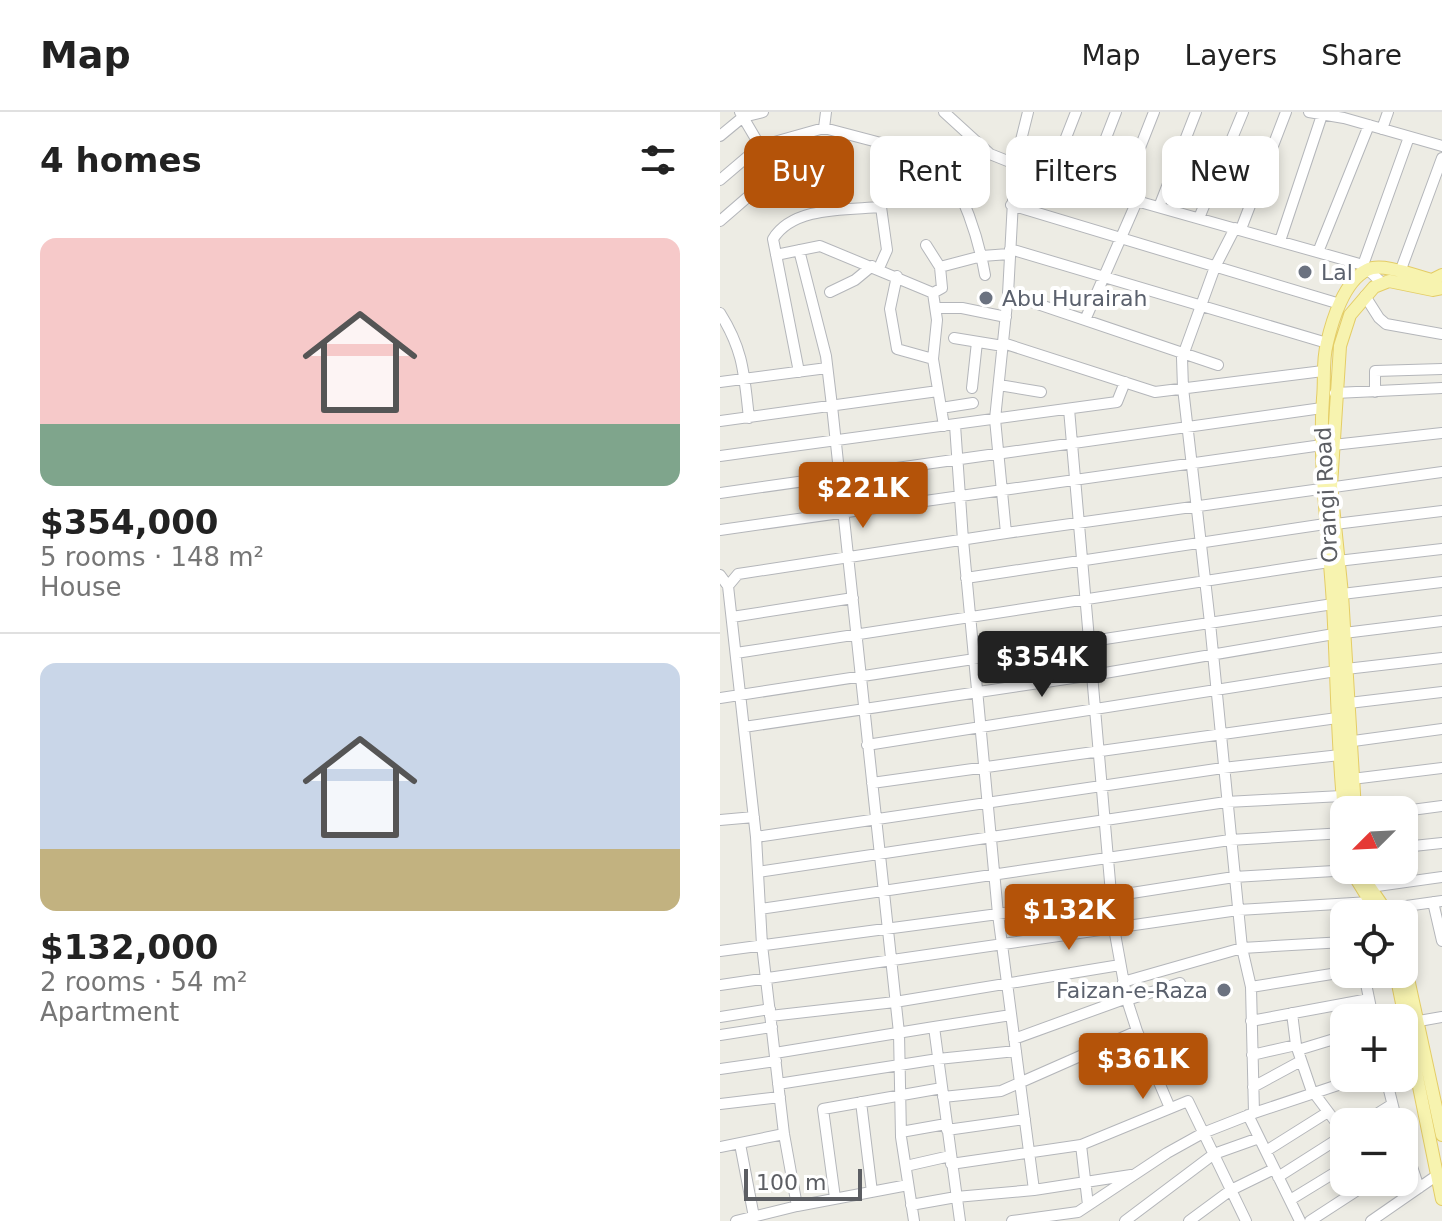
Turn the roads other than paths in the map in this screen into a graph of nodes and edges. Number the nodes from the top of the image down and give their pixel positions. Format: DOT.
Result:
graph roads {
  1 [pos="763,112"];
  2 [pos="826,112"];
  3 [pos="944,112"];
  4 [pos="1028,112"];
  5 [pos="1076,112"];
  6 [pos="1116,112"];
  7 [pos="1154,112"];
  8 [pos="1196,112"];
  9 [pos="1243,112"];
  10 [pos="1286,112"];
  11 [pos="1309,112"];
  12 [pos="1388,112"];
  13 [pos="1323,113"];
  14 [pos="741,114"];
  15 [pos="1369,125"];
  16 [pos="824,128"];
  17 [pos="1382,129"];
  18 [pos="720,136"];
  19 [pos="754,136"];
  20 [pos="796,136"];
  21 [pos="1022,136"];
  22 [pos="1067,136"];
  23 [pos="1107,136"];
  24 [pos="1145,136"];
  25 [pos="1409,137"];
  26 [pos="1442,146"];
  27 [pos="1442,158"];
  28 [pos="744,160"];
  29 [pos="1006,160"];
  30 [pos="720,180"];
  31 [pos="744,200"];
  32 [pos="1146,203"];
  33 [pos="1159,207"];
  34 [pos="1011,208"];
  35 [pos="1021,208"];
  36 [pos="1134,208"];
  37 [pos="1199,218"];
  38 [pos="720,221"];
  39 [pos="1238,229"];
  40 [pos="1121,238"];
  41 [pos="1280,241"];
  42 [pos="926,245"];
  43 [pos="799,250"];
  44 [pos="1010,251"];
  45 [pos="1318,252"];
  46 [pos="776,255"];
  47 [pos="982,256"];
  48 [pos="876,267"];
  49 [pos="940,267"];
  50 [pos="1215,267"];
  51 [pos="1365,267"];
  52 [pos="1400,272"];
  53 [pos="985,275"];
  54 [pos="897,276"];
  55 [pos="1104,277"];
  56 [pos="1440,281"];
  57 [pos="1382,283"];
  58 [pos="830,292"];
  59 [pos="933,293"];
  60 [pos="1008,294"];
  61 [pos="1365,296"];
  62 [pos="1340,304"];
  63 [pos="1201,306"];
  64 [pos="936,308"];
  65 [pos="720,313"];
  66 [pos="1006,317"];
  67 [pos="1085,320"];
  68 [pos="731,330"];
  69 [pos="1442,334"];
  70 [pos="720,335"];
  71 [pos="954,338"];
  72 [pos="977,342"];
  73 [pos="1327,343"];
  74 [pos="1003,344"];
  75 [pos="1184,354"];
  76 [pos="933,359"];
  77 [pos="1218,365"];
  78 [pos="827,368"];
  79 [pos="1442,369"];
  80 [pos="1323,371"];
  81 [pos="799,372"];
  82 [pos="744,380"];
  83 [pos="720,382"];
  84 [pos="1125,382"];
  85 [pos="999,385"];
  86 [pos="972,388"];
  87 [pos="1183,388"];
  88 [pos="1442,388"];
  89 [pos="938,391"];
  90 [pos="1041,392"];
  91 [pos="1375,392"];
  92 [pos="1335,393"];
  93 [pos="973,403"];
  94 [pos="832,406"];
  95 [pos="941,408"];
  96 [pos="1322,408"];
  97 [pos="1069,409"];
  98 [pos="749,418"];
  99 [pos="995,419"];
  100 [pos="720,421"];
  101 [pos="949,426"];
  102 [pos="1188,427"];
  103 [pos="1442,433"];
  104 [pos="836,442"];
  105 [pos="1072,443"];
  106 [pos="1327,445"];
  107 [pos="998,453"];
  108 [pos="720,456"];
  109 [pos="957,459"];
  110 [pos="1192,463"];
  111 [pos="1442,472"];
  112 [pos="840,477"];
  113 [pos="1075,479"];
  114 [pos="1327,487"];
  115 [pos="1002,490"];
  116 [pos="720,493"];
  117 [pos="960,496"];
  118 [pos="1198,506"];
  119 [pos="1442,511"];
  120 [pos="844,512"];
  121 [pos="1079,523"];
  122 [pos="1330,524"];
  123 [pos="720,530"];
  124 [pos="1006,533"];
  125 [pos="963,540"];
  126 [pos="1201,544"];
  127 [pos="1442,549"];
  128 [pos="849,557"];
  129 [pos="1083,561"];
  130 [pos="1334,562"];
  131 [pos="720,575"];
  132 [pos="966,578"];
  133 [pos="1205,581"];
  134 [pos="1442,582"];
  135 [pos="724,586"];
  136 [pos="853,598"];
  137 [pos="1087,599"];
  138 [pos="1337,599"];
  139 [pos="732,617"];
  140 [pos="971,617"];
  141 [pos="1442,621"];
  142 [pos="1210,623"];
  143 [pos="1339,634"];
  144 [pos="856,635"];
  145 [pos="1091,640"];
  146 [pos="736,653"];
  147 [pos="1212,655"];
  148 [pos="975,658"];
  149 [pos="1442,658"];
  150 [pos="1341,670"];
  151 [pos="1093,675"];
  152 [pos="861,676"];
  153 [pos="977,691"];
  154 [pos="1215,691"];
  155 [pos="1442,692"];
  156 [pos="742,695"];
  157 [pos="720,698"];
  158 [pos="1349,703"];
  159 [pos="863,709"];
  160 [pos="1096,710"];
  161 [pos="1337,718"];
  162 [pos="744,727"];
  163 [pos="980,728"];
  164 [pos="1442,729"];
  165 [pos="1220,734"];
  166 [pos="867,745"];
  167 [pos="1344,747"];
  168 [pos="1099,751"];
  169 [pos="984,767"];
  170 [pos="1223,768"];
  171 [pos="1442,768"];
  172 [pos="1352,779"];
  173 [pos="872,783"];
  174 [pos="1102,786"];
  175 [pos="1342,796"];
  176 [pos="1354,796"];
  177 [pos="1330,797"];
  178 [pos="1226,802"];
  179 [pos="987,804"];
  180 [pos="1442,806"];
  181 [pos="1418,809"];
  182 [pos="754,817"];
  183 [pos="720,820"];
  184 [pos="876,820"];
  185 [pos="1105,820"];
  186 [pos="1330,834"];
  187 [pos="756,837"];
  188 [pos="991,837"];
  189 [pos="1230,840"];
  190 [pos="1442,843"];
  191 [pos="1418,846"];
  192 [pos="880,854"];
  193 [pos="1108,856"];
  194 [pos="1330,871"];
  195 [pos="758,872"];
  196 [pos="994,876"];
  197 [pos="1234,877"];
  198 [pos="1442,877"];
  199 [pos="1369,884"];
  200 [pos="1370,887"];
  201 [pos="884,892"];
  202 [pos="1112,896"];
  203 [pos="1377,900"];
  204 [pos="1438,901"];
  205 [pos="1418,905"];
  206 [pos="1330,908"];
  207 [pos="760,909"];
  208 [pos="1238,910"];
  209 [pos="998,914"];
  210 [pos="1114,928"];
  211 [pos="888,929"];
  212 [pos="1442,941"];
  213 [pos="1330,943"];
  214 [pos="1002,944"];
  215 [pos="762,945"];
  216 [pos="1242,948"];
  217 [pos="720,951"];
  218 [pos="891,960"];
  219 [pos="1120,965"];
  220 [pos="1330,974"];
  221 [pos="766,978"];
  222 [pos="1123,982"];
  223 [pos="1180,983"];
  224 [pos="1007,984"];
  225 [pos="720,985"];
  226 [pos="1251,987"];
  227 [pos="1367,988"];
  228 [pos="1399,988"];
  229 [pos="1411,988"];
  230 [pos="1127,999"];
  231 [pos="1369,999"];
  232 [pos="895,1002"];
  233 [pos="1370,1004"];
  234 [pos="1292,1013"];
  235 [pos="1011,1015"];
  236 [pos="720,1017"];
  237 [pos="771,1017"];
  238 [pos="1442,1017"];
  239 [pos="1251,1021"];
  240 [pos="1419,1021"];
  241 [pos="934,1027"];
  242 [pos="1137,1031"];
  243 [pos="899,1033"];
  244 [pos="720,1035"];
  245 [pos="1330,1041"];
  246 [pos="1015,1045"];
  247 [pos="1298,1052"];
  248 [pos="1252,1055"];
  249 [pos="775,1057"];
  250 [pos="938,1059"];
  251 [pos="899,1065"];
  252 [pos="720,1069"];
  253 [pos="778,1084"];
  254 [pos="1020,1084"];
  255 [pos="1253,1087"];
  256 [pos="1330,1088"];
  257 [pos="1389,1092"];
  258 [pos="942,1093"];
  259 [pos="1314,1093"];
  260 [pos="900,1095"];
  261 [pos="780,1097"];
  262 [pos="861,1102"];
  263 [pos="720,1104"];
  264 [pos="1391,1105"];
  265 [pos="1170,1108"];
  266 [pos="1386,1108"];
  267 [pos="1392,1108"];
  268 [pos="1328,1112"];
  269 [pos="1251,1114"];
  270 [pos="1330,1115"];
  271 [pos="1025,1119"];
  272 [pos="946,1127"];
  273 [pos="901,1132"];
  274 [pos="1203,1133"];
  275 [pos="784,1134"];
  276 [pos="1442,1135"];
  277 [pos="1259,1138"];
  278 [pos="1330,1142"];
  279 [pos="740,1144"];
  280 [pos="1081,1145"];
  281 [pos="720,1147"];
  282 [pos="1266,1151"];
  283 [pos="1030,1154"];
  284 [pos="1214,1154"];
  285 [pos="950,1160"];
  286 [pos="906,1166"];
  287 [pos="1276,1173"];
  288 [pos="1134,1174"];
  289 [pos="1330,1176"];
  290 [pos="1436,1176"];
  291 [pos="1085,1182"];
  292 [pos="908,1185"];
  293 [pos="1419,1188"];
  294 [pos="1034,1190"];
  295 [pos="1231,1190"];
  296 [pos="872,1192"];
  297 [pos="1348,1196"];
  298 [pos="956,1197"];
  299 [pos="835,1198"];
  300 [pos="1442,1199"];
  301 [pos="1290,1200"];
  302 [pos="911,1205"];
  303 [pos="797,1206"];
  304 [pos="1084,1213"];
  305 [pos="754,1217"];
  306 [pos="736,1221"];
  307 [pos="914,1221"];
  308 [pos="960,1221"];
  309 [pos="1012,1221"];
  310 [pos="1125,1221"];
  311 [pos="1189,1221"];
  312 [pos="1246,1221"];
  313 [pos="1300,1221"];
  314 [pos="1310,1221"];
  315 [pos="1371,1221"];
  1 -- 14 [label="street"];
  2 -- 16 [label="street"];
  3 -- 29 [label="street"];
  4 -- 21 [label="street"];
  5 -- 22 [label="street"];
  6 -- 23 [label="street"];
  7 -- 24 [label="street"];
  8 -- 33 [label="street"];
  9 -- 37 [label="street"];
  10 -- 39 [label="street"];
  11 -- 13 [label="street"];
  12 -- 17 [label="street"];
  13 -- 15 [label="street"];
  13 -- 41 [label="street"];
  14 -- 18 [label="street"];
  14 -- 19 [label="street"];
  15 -- 17 [label="street"];
  15 -- 45 [label="street"];
  16 -- 20 [label="street"];
  16 -- 47 [label="street"];
  17 -- 25 [label="street"];
  25 -- 26 [label="street"];
  25 -- 51 [label="street"];
  27 -- 52 [label="street"];
  28 -- 30 [label="street"];
  31 -- 38 [label="street"];
  32 -- 33 [label="street"];
  33 -- 37 [label="street"];
  34 -- 44 [label="street"];
  35 -- 40 [label="street"];
  36 -- 40 [label="street"];
  37 -- 39 [label="street"];
  39 -- 41 [label="street"];
  39 -- 50 [label="street"];
  40 -- 50 [label="street"];
  40 -- 55 [label="street"];
  41 -- 45 [label="street"];
  42 -- 49 [label="street"];
  43 -- 46 [label="street"];
  43 -- 48 [label="street"];
  43 -- 78 [label="street"];
  44 -- 47 [label="street"];
  44 -- 55 [label="street"];
  44 -- 60 [label="street"];
  45 -- 51 [label="street"];
  46 -- 48 [label="street"];
  46 -- 81 [label="street"];
  47 -- 49 [label="street"];
  47 -- 53 [label="street"];
  48 -- 54 [label="street"];
  48 -- 58 [label="street"];
  49 -- 59 [label="street"];
  50 -- 62 [label="street"];
  50 -- 63 [label="street"];
  51 -- 52 [label="main road"];
  51 -- 57 [label="street"];
  51 -- 62 [label="main road, Orangi Road"];
  52 -- 56 [label="main road"];
  54 -- 59 [label="street"];
  54 -- 76 [label="street"];
  55 -- 63 [label="street"];
  55 -- 67 [label="street"];
  56 -- 57 [label="main road"];
  57 -- 61 [label="main road, Orangi Road"];
  59 -- 64 [label="street"];
  60 -- 66 [label="street"];
  60 -- 67 [label="street"];
  61 -- 69 [label="street"];
  61 -- 92 [label="main road, Orangi Road"];
  62 -- 73 [label="main road, Orangi Road"];
  63 -- 73 [label="street"];
  63 -- 75 [label="street"];
  64 -- 66 [label="street"];
  64 -- 76 [label="street"];
  65 -- 68 [label="street"];
  66 -- 74 [label="street"];
  67 -- 75 [label="street"];
  68 -- 70 [label="street"];
  68 -- 82 [label="street"];
  71 -- 72 [label="street"];
  72 -- 74 [label="street"];
  72 -- 86 [label="street"];
  73 -- 80 [label="main road, Orangi Road"];
  74 -- 84 [label="street"];
  74 -- 85 [label="street"];
  75 -- 77 [label="street"];
  75 -- 87 [label="street"];
  76 -- 89 [label="street"];
  78 -- 81 [label="street"];
  78 -- 94 [label="street"];
  79 -- 91 [label="street"];
  80 -- 87 [label="street"];
  80 -- 96 [label="main road, Orangi Road"];
  81 -- 82 [label="street"];
  82 -- 83 [label="street"];
  82 -- 98 [label="street"];
  84 -- 87 [label="street"];
  84 -- 97 [label="street"];
  85 -- 90 [label="street"];
  85 -- 99 [label="street"];
  87 -- 102 [label="street"];
  88 -- 91 [label="street"];
  89 -- 94 [label="street"];
  89 -- 95 [label="street"];
  91 -- 92 [label="street"];
  92 -- 106 [label="main road, Orangi Road"];
  93 -- 95 [label="street"];
  94 -- 98 [label="street"];
  94 -- 104 [label="street"];
  95 -- 101 [label="street"];
  96 -- 102 [label="street"];
  96 -- 106 [label="main road, Orangi Road"];
  97 -- 99 [label="street"];
  97 -- 105 [label="street"];
  98 -- 100 [label="street"];
  99 -- 101 [label="street"];
  99 -- 107 [label="street"];
  101 -- 104 [label="street"];
  101 -- 109 [label="street"];
  102 -- 105 [label="street"];
  102 -- 110 [label="street"];
  103 -- 106 [label="street"];
  104 -- 108 [label="street"];
  104 -- 112 [label="street"];
  105 -- 107 [label="street"];
  105 -- 113 [label="street"];
  106 -- 110 [label="street"];
  106 -- 114 [label="main road, Orangi Road"];
  107 -- 109 [label="street"];
  107 -- 115 [label="street"];
  109 -- 112 [label="street"];
  109 -- 117 [label="street"];
  110 -- 113 [label="street"];
  110 -- 118 [label="street"];
  111 -- 114 [label="street"];
  112 -- 116 [label="street"];
  112 -- 120 [label="street"];
  113 -- 115 [label="street"];
  113 -- 121 [label="street"];
  114 -- 118 [label="street"];
  114 -- 122 [label="main road, Orangi Road"];
  115 -- 117 [label="street"];
  115 -- 124 [label="street"];
  117 -- 120 [label="street"];
  117 -- 125 [label="street"];
  118 -- 121 [label="street"];
  118 -- 126 [label="street"];
  119 -- 122 [label="street"];
  120 -- 123 [label="street"];
  120 -- 128 [label="street"];
  121 -- 124 [label="street"];
  121 -- 129 [label="street"];
  122 -- 126 [label="street"];
  122 -- 130 [label="main road, Orangi Road"];
  124 -- 125 [label="street"];
  125 -- 128 [label="street"];
  125 -- 132 [label="street"];
  126 -- 129 [label="street"];
  126 -- 133 [label="street"];
  127 -- 130 [label="street"];
  128 -- 135 [label="street"];
  128 -- 136 [label="street"];
  129 -- 132 [label="street"];
  129 -- 137 [label="street"];
  130 -- 133 [label="street"];
  130 -- 138 [label="main road, Orangi Road"];
  131 -- 135 [label="street"];
  132 -- 140 [label="street"];
  133 -- 137 [label="street"];
  133 -- 142 [label="street"];
  134 -- 138 [label="street"];
  135 -- 139 [label="street"];
  136 -- 139 [label="street"];
  136 -- 144 [label="street"];
  137 -- 140 [label="street"];
  137 -- 145 [label="street"];
  138 -- 142 [label="street"];
  138 -- 143 [label="main road, Orangi Road"];
  139 -- 146 [label="street"];
  140 -- 144 [label="street"];
  140 -- 148 [label="street"];
  141 -- 143 [label="street"];
  142 -- 145 [label="street"];
  142 -- 147 [label="street"];
  143 -- 147 [label="street"];
  143 -- 150 [label="main road, Orangi Road"];
  144 -- 146 [label="street"];
  144 -- 152 [label="street"];
  145 -- 148 [label="street"];
  145 -- 151 [label="street"];
  146 -- 156 [label="street"];
  147 -- 151 [label="street"];
  147 -- 154 [label="street"];
  148 -- 152 [label="street"];
  148 -- 153 [label="street"];
  149 -- 150 [label="street"];
  150 -- 154 [label="street"];
  150 -- 158 [label="main road, Orangi Road"];
  150 -- 161 [label="main road, Orangi Road"];
  151 -- 153 [label="street"];
  151 -- 160 [label="street"];
  152 -- 156 [label="street"];
  152 -- 159 [label="street"];
  153 -- 159 [label="street"];
  153 -- 163 [label="street"];
  154 -- 160 [label="street"];
  154 -- 165 [label="street"];
  155 -- 158 [label="street"];
  156 -- 157 [label="street"];
  156 -- 162 [label="street"];
  158 -- 167 [label="main road, Orangi Road"];
  159 -- 162 [label="street"];
  159 -- 166 [label="street"];
  160 -- 163 [label="street"];
  160 -- 168 [label="street"];
  161 -- 165 [label="street"];
  161 -- 167 [label="main road, Orangi Road"];
  162 -- 182 [label="street"];
  163 -- 166 [label="street"];
  163 -- 169 [label="street"];
  164 -- 167 [label="street"];
  165 -- 168 [label="street"];
  165 -- 170 [label="street"];
  166 -- 173 [label="street"];
  167 -- 170 [label="street"];
  167 -- 172 [label="main road, Orangi Road"];
  167 -- 175 [label="main road, Orangi Road"];
  168 -- 169 [label="street"];
  168 -- 174 [label="street"];
  169 -- 173 [label="street"];
  169 -- 179 [label="street"];
  170 -- 174 [label="street"];
  170 -- 178 [label="street"];
  171 -- 172 [label="street"];
  172 -- 176 [label="main road, Orangi Road"];
  173 -- 184 [label="street"];
  174 -- 179 [label="street"];
  174 -- 185 [label="street"];
  177 -- 178 [label="street"];
  178 -- 185 [label="street"];
  178 -- 189 [label="street"];
  179 -- 184 [label="street"];
  179 -- 188 [label="street"];
  180 -- 181 [label="street"];
  182 -- 183 [label="street"];
  182 -- 187 [label="street"];
  184 -- 187 [label="street"];
  184 -- 192 [label="street"];
  185 -- 188 [label="street"];
  185 -- 193 [label="street"];
  186 -- 189 [label="street"];
  187 -- 195 [label="street"];
  188 -- 192 [label="street"];
  188 -- 196 [label="street"];
  189 -- 193 [label="street"];
  189 -- 197 [label="street"];
  190 -- 191 [label="street"];
  192 -- 195 [label="street"];
  192 -- 201 [label="street"];
  193 -- 196 [label="street"];
  193 -- 202 [label="street"];
  194 -- 197 [label="street"];
  195 -- 207 [label="street"];
  196 -- 201 [label="street"];
  196 -- 209 [label="street"];
  197 -- 202 [label="street"];
  197 -- 208 [label="street"];
  198 -- 200 [label="street"];
  199 -- 200 [label="main road"];
  200 -- 203 [label="main road"];
  201 -- 207 [label="street"];
  201 -- 211 [label="street"];
  202 -- 209 [label="street"];
  202 -- 210 [label="street"];
  204 -- 205 [label="street"];
  204 -- 212 [label="street"];
  206 -- 208 [label="street"];
  207 -- 215 [label="street"];
  208 -- 210 [label="street"];
  208 -- 216 [label="street"];
  209 -- 211 [label="street"];
  209 -- 214 [label="street"];
  210 -- 214 [label="street"];
  210 -- 219 [label="street"];
  211 -- 215 [label="street"];
  211 -- 218 [label="street"];
  213 -- 216 [label="street"];
  214 -- 218 [label="street"];
  214 -- 224 [label="street"];
  215 -- 217 [label="street"];
  215 -- 221 [label="street"];
  216 -- 222 [label="street"];
  216 -- 226 [label="street"];
  218 -- 221 [label="street"];
  218 -- 232 [label="street"];
  219 -- 222 [label="street"];
  219 -- 224 [label="street"];
  220 -- 226 [label="street"];
  221 -- 225 [label="street"];
  221 -- 237 [label="street"];
  222 -- 230 [label="street"];
  223 -- 230 [label="street"];
  224 -- 232 [label="street"];
  224 -- 235 [label="street"];
  226 -- 239 [label="street"];
  227 -- 231 [label="street"];
  228 -- 290 [label="main road"];
  229 -- 240 [label="main road"];
  230 -- 242 [label="street"];
  230 -- 246 [label="street"];
  231 -- 233 [label="street"];
  231 -- 234 [label="street"];
  232 -- 237 [label="street"];
  232 -- 243 [label="street"];
  234 -- 239 [label="street"];
  234 -- 247 [label="street"];
  235 -- 241 [label="street"];
  235 -- 246 [label="street"];
  236 -- 237 [label="street"];
  237 -- 244 [label="street"];
  237 -- 249 [label="street"];
  238 -- 240 [label="street"];
  239 -- 248 [label="street"];
  240 -- 276 [label="main road"];
  241 -- 243 [label="street"];
  241 -- 250 [label="street"];
  242 -- 254 [label="street"];
  242 -- 265 [label="street"];
  243 -- 249 [label="street"];
  243 -- 251 [label="street"];
  245 -- 247 [label="street"];
  246 -- 250 [label="street"];
  246 -- 254 [label="street"];
  247 -- 248 [label="street"];
  247 -- 255 [label="street"];
  247 -- 259 [label="street"];
  248 -- 255 [label="street"];
  249 -- 252 [label="street"];
  249 -- 253 [label="street"];
  250 -- 251 [label="street"];
  250 -- 258 [label="street"];
  251 -- 253 [label="street"];
  251 -- 260 [label="street"];
  253 -- 261 [label="street"];
  254 -- 258 [label="street"];
  254 -- 271 [label="street"];
  255 -- 269 [label="street"];
  256 -- 259 [label="street"];
  257 -- 264 [label="street"];
  258 -- 260 [label="street"];
  258 -- 272 [label="street"];
  259 -- 268 [label="street"];
  259 -- 269 [label="street"];
  260 -- 262 [label="street"];
  260 -- 273 [label="street"];
  261 -- 263 [label="street"];
  261 -- 275 [label="street"];
  262 -- 296 [label="street"];
  262 -- 299 [label="street"];
  264 -- 266 [label="street"];
  264 -- 267 [label="street"];
  265 -- 274 [label="street"];
  265 -- 280 [label="street"];
  268 -- 270 [label="street"];
  268 -- 282 [label="street"];
  269 -- 274 [label="street"];
  269 -- 277 [label="street"];
  271 -- 272 [label="street"];
  271 -- 283 [label="street"];
  272 -- 273 [label="street"];
  272 -- 285 [label="street"];
  273 -- 286 [label="street"];
  274 -- 284 [label="street"];
  274 -- 288 [label="street"];
  275 -- 279 [label="street"];
  275 -- 303 [label="street"];
  277 -- 282 [label="street"];
  277 -- 284 [label="street"];
  278 -- 287 [label="street"];
  279 -- 281 [label="street"];
  279 -- 305 [label="street"];
  280 -- 283 [label="street"];
  280 -- 291 [label="street"];
  282 -- 287 [label="street"];
  283 -- 285 [label="street"];
  283 -- 294 [label="street"];
  284 -- 295 [label="street"];
  284 -- 310 [label="street"];
  285 -- 286 [label="street"];
  285 -- 298 [label="street"];
  286 -- 292 [label="street"];
  287 -- 295 [label="street"];
  287 -- 301 [label="street"];
  288 -- 291 [label="street"];
  288 -- 304 [label="street"];
  289 -- 301 [label="street"];
  290 -- 293 [label="street"];
  290 -- 300 [label="main road"];
  291 -- 294 [label="street"];
  291 -- 304 [label="street"];
  292 -- 296 [label="street"];
  292 -- 302 [label="street"];
  293 -- 315 [label="street"];
  294 -- 298 [label="street"];
  295 -- 311 [label="street"];
  295 -- 312 [label="street"];
  296 -- 299 [label="street"];
  297 -- 314 [label="street"];
  298 -- 302 [label="street"];
  298 -- 308 [label="street"];
  299 -- 303 [label="street"];
  301 -- 313 [label="street"];
  302 -- 307 [label="street"];
  303 -- 305 [label="street"];
  304 -- 309 [label="street"];
  305 -- 306 [label="street"];
}
